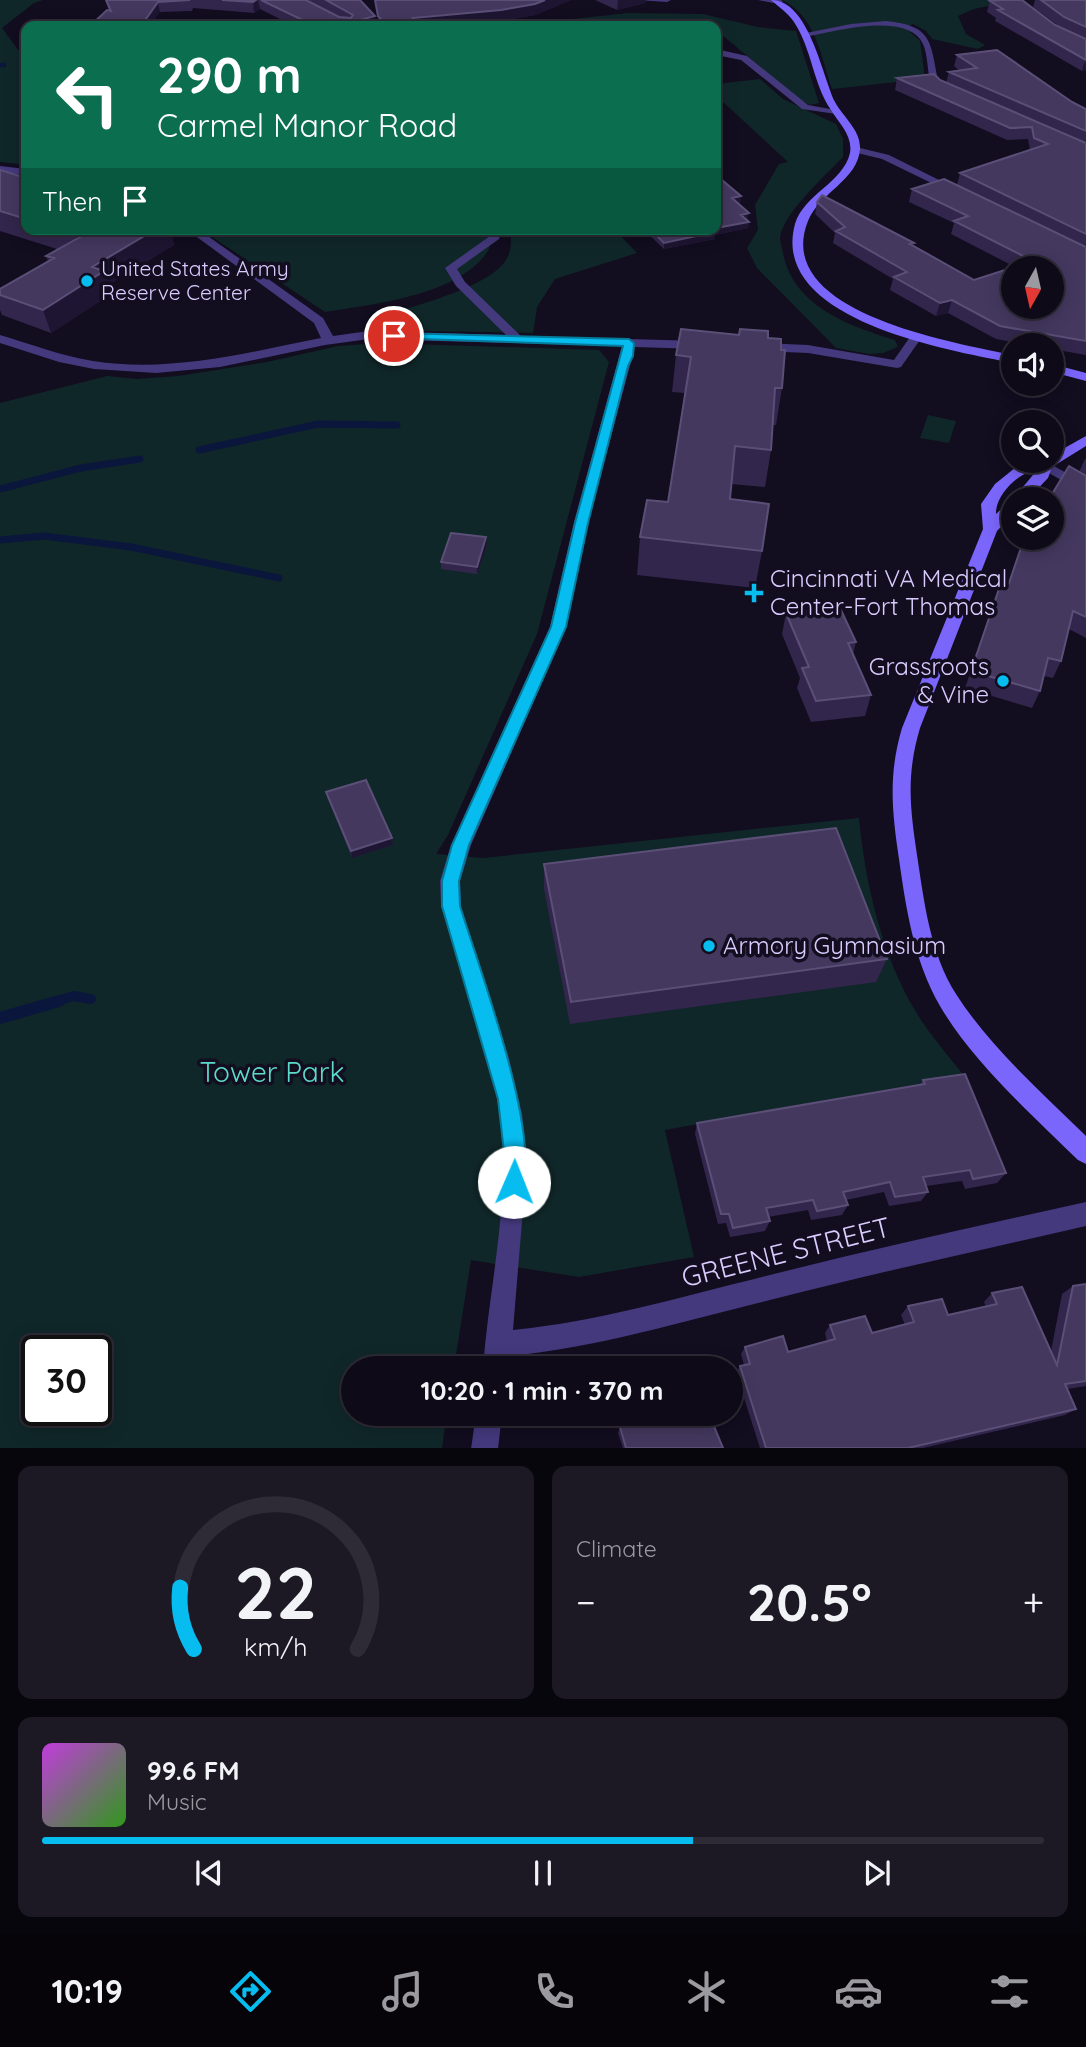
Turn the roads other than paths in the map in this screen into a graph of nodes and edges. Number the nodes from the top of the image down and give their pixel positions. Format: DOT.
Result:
graph roads {
  1 [pos="641,0"];
  2 [pos="667,0"];
  3 [pos="762,0"];
  4 [pos="777,1"];
  5 [pos="805,34"];
  6 [pos="721,53"];
  7 [pos="954,93"];
  8 [pos="836,111"];
  9 [pos="856,150"];
  10 [pos="0,169"];
  11 [pos="21,171"];
  12 [pos="969,198"];
  13 [pos="199,235"];
  14 [pos="495,235"];
  15 [pos="916,337"];
  16 [pos="0,339"];
  17 [pos="328,339"];
  18 [pos="517,340"];
  19 [pos="629,343"];
  20 [pos="718,346"];
  21 [pos="741,346"];
  22 [pos="1001,356"];
  23 [pos="1064,371"];
  24 [pos="1086,377"];
  25 [pos="1086,440"];
  26 [pos="1064,453"];
  27 [pos="1018,473"];
  28 [pos="1043,473"];
  29 [pos="1058,473"];
  30 [pos="1032,487"];
  31 [pos="1086,490"];
  32 [pos="1001,518"];
  33 [pos="990,529"];
  34 [pos="1086,1152"];
  35 [pos="1086,1214"];
  36 [pos="498,1356"];
  37 [pos="487,1426"];
  38 [pos="484,1448"];
  1 -- 2 [label="street"];
  3 -- 4 [label="street"];
  4 -- 5 [label="street"];
  5 -- 7 [label="street"];
  5 -- 8 [label="street"];
  6 -- 8 [label="street"];
  8 -- 9 [label="street"];
  9 -- 12 [label="street"];
  9 -- 15 [label="street"];
  10 -- 11 [label="street"];
  13 -- 17 [label="street"];
  14 -- 18 [label="street"];
  15 -- 21 [label="street"];
  15 -- 22 [label="street"];
  16 -- 17 [label="street"];
  17 -- 18 [label="street"];
  18 -- 19 [label="street"];
  19 -- 20 [label="street"];
  19 -- 36 [label="street"];
  23 -- 24 [label="street"];
  25 -- 26 [label="street"];
  27 -- 33 [label="street"];
  28 -- 30 [label="street"];
  29 -- 31 [label="street"];
  32 -- 33 [label="street"];
  33 -- 34 [label="street"];
  35 -- 36 [label="street, GREENE STREET"];
  37 -- 38 [label="street"];
}
